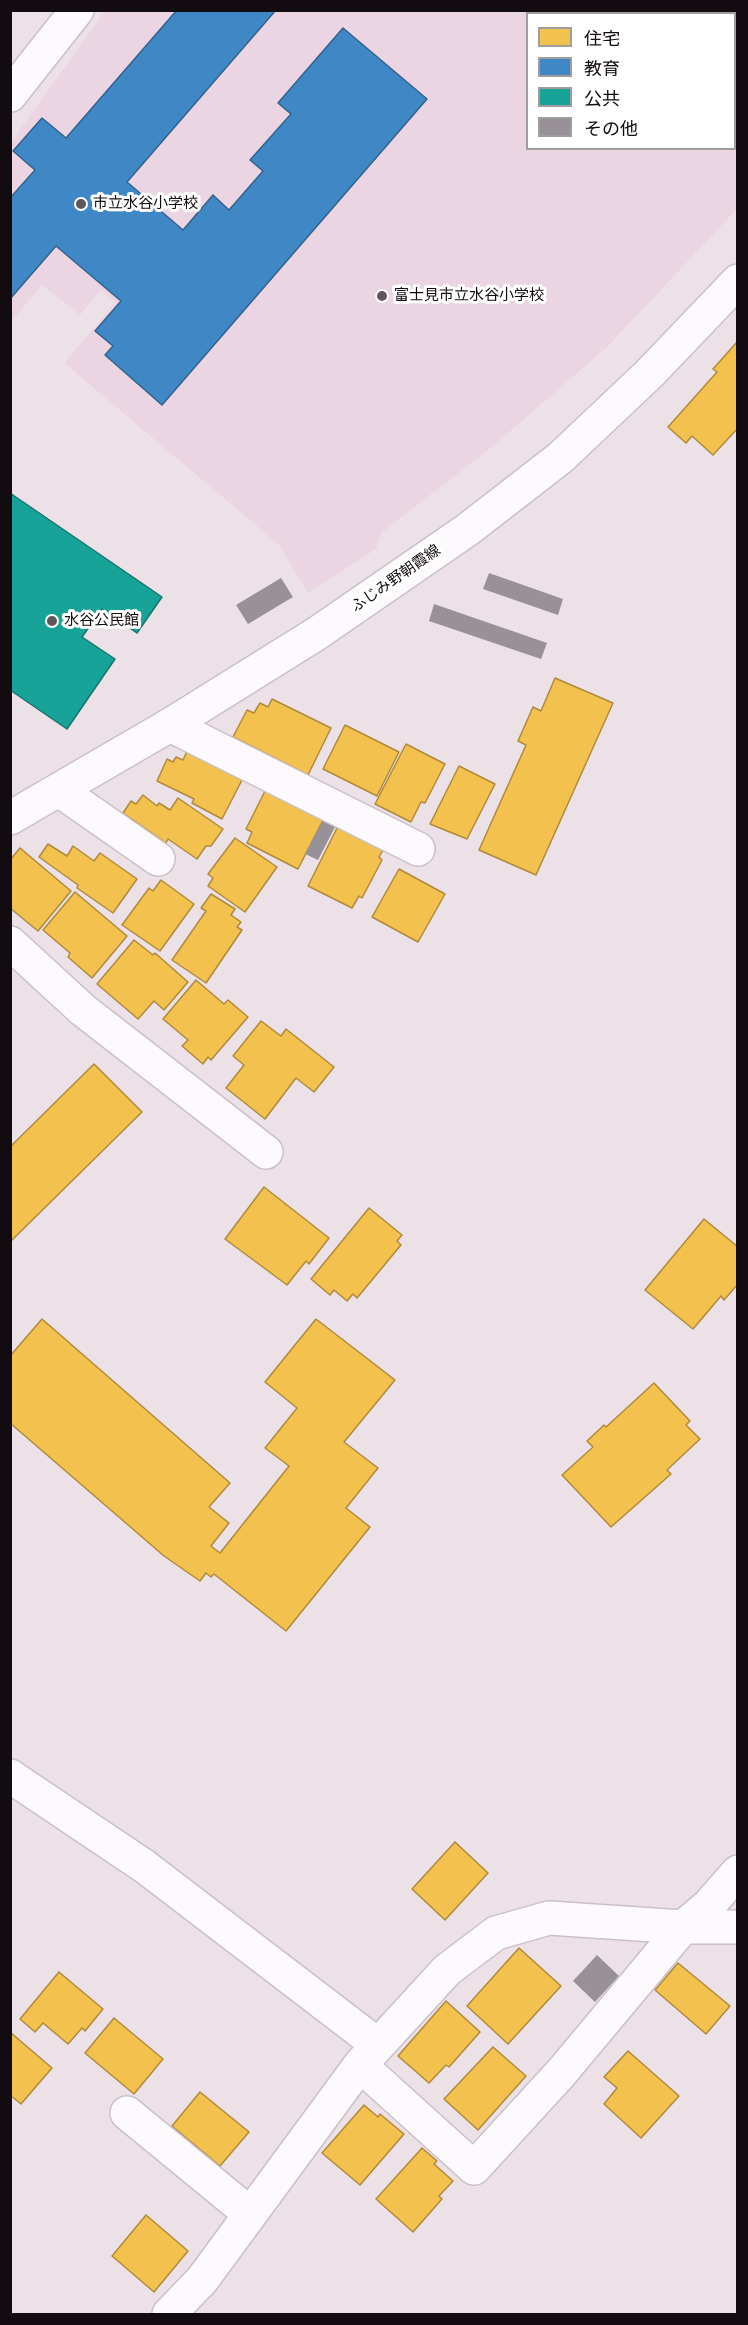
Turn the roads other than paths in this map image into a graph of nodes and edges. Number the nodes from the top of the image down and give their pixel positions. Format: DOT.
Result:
graph roads {
  1 [pos="76,10"];
  2 [pos="10,95"];
  3 [pos="738,281"];
  4 [pos="171,725"];
  5 [pos="59,790"];
  6 [pos="10,818"];
  7 [pos="418,849"];
  8 [pos="158,859"];
  9 [pos="10,943"];
  10 [pos="266,1152"];
  11 [pos="10,1776"];
  12 [pos="738,1872"];
  13 [pos="683,1927"];
  14 [pos="738,1928"];
  15 [pos="369,2055"];
  16 [pos="127,2113"];
  17 [pos="249,2213"];
  18 [pos="169,2314"];
  1 -- 2 [label="street"];
  3 -- 4 [label="street, ふじみ野朝霞線"];
  4 -- 5 [label="street, ふじみ野朝霞線"];
  4 -- 7 [label="street"];
  5 -- 6 [label="street, ふじみ野朝霞線"];
  5 -- 8 [label="street"];
  9 -- 10 [label="street"];
  11 -- 15 [label="street"];
  12 -- 13 [label="street"];
  13 -- 14 [label="street"];
  13 -- 15 [label="street"];
  13 -- 15 [label="street"];
  15 -- 17 [label="street"];
  16 -- 17 [label="street"];
  17 -- 18 [label="street"];
}
